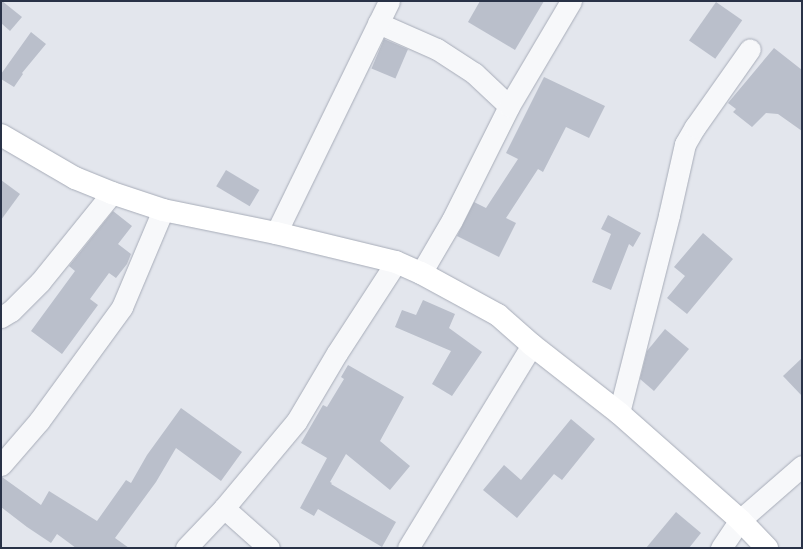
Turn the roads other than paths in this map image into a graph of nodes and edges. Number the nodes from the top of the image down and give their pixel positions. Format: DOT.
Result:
graph roads {
  1 [pos="389,1"];
  2 [pos="571,1"];
  3 [pos="378,23"];
  4 [pos="750,49"];
  5 [pos="509,106"];
  6 [pos="1,134"];
  7 [pos="112,193"];
  8 [pos="163,210"];
  9 [pos="276,234"];
  10 [pos="396,262"];
  11 [pos="421,273"];
  12 [pos="1,317"];
  13 [pos="532,345"];
  14 [pos="619,413"];
  15 [pos="1,465"];
  16 [pos="802,466"];
  17 [pos="224,508"];
  18 [pos="740,520"];
  19 [pos="186,548"];
  20 [pos="269,548"];
  21 [pos="408,548"];
  22 [pos="721,548"];
  23 [pos="767,548"];
  1 -- 3 [label="street"];
  2 -- 5 [label="street"];
  3 -- 5 [label="street"];
  3 -- 9 [label="street"];
  4 -- 14 [label="street"];
  5 -- 11 [label="street"];
  6 -- 7 [label="street"];
  7 -- 8 [label="street"];
  7 -- 12 [label="street"];
  8 -- 9 [label="street"];
  8 -- 15 [label="street"];
  9 -- 10 [label="street"];
  10 -- 11 [label="street"];
  10 -- 17 [label="street"];
  11 -- 13 [label="street"];
  13 -- 14 [label="street"];
  13 -- 21 [label="street"];
  14 -- 18 [label="street"];
  16 -- 18 [label="street"];
  17 -- 19 [label="street"];
  17 -- 20 [label="street"];
  18 -- 22 [label="street"];
  18 -- 23 [label="street"];
}
